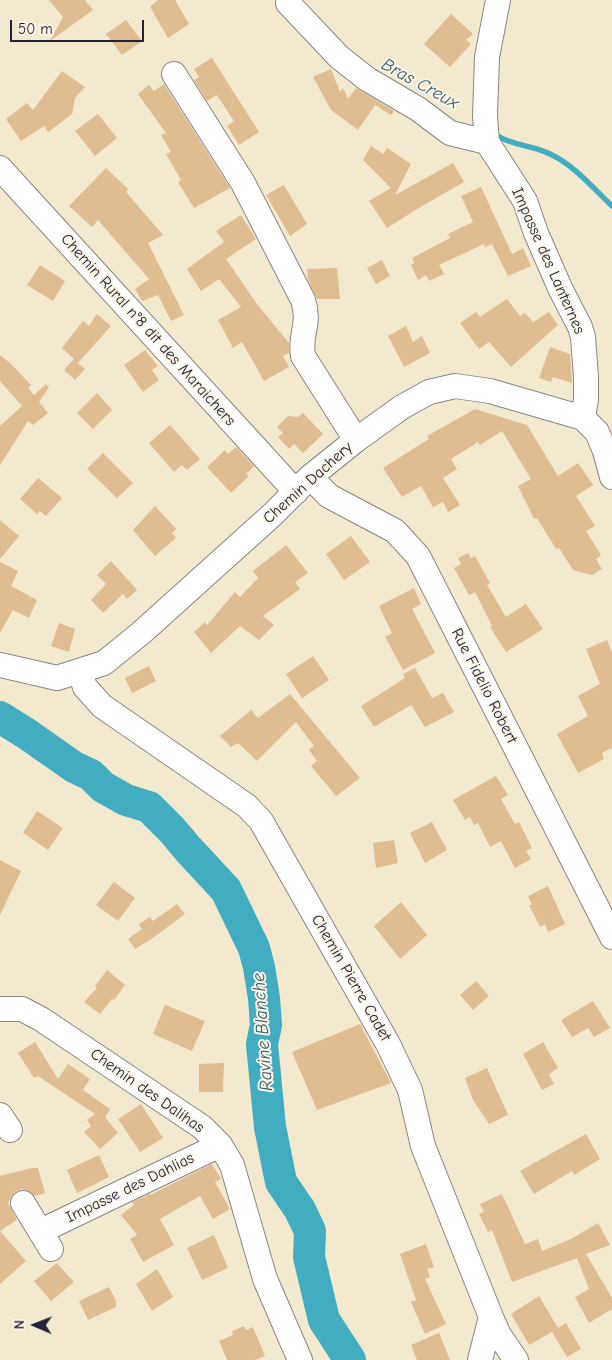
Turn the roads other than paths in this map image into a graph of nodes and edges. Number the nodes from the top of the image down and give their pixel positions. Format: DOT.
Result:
graph roads {
  1 [pos="498,0"];
  2 [pos="288,3"];
  3 [pos="174,74"];
  4 [pos="487,142"];
  5 [pos="0,168"];
  6 [pos="583,418"];
  7 [pos="356,440"];
  8 [pos="612,477"];
  9 [pos="303,485"];
  10 [pos="0,665"];
  11 [pos="80,672"];
  12 [pos="612,937"];
  13 [pos="0,1009"];
  14 [pos="220,1144"];
  15 [pos="23,1203"];
  16 [pos="491,1317"];
  17 [pos="300,1360"];
  18 [pos="480,1360"];
  19 [pos="516,1360"];
  1 -- 4 [label="street, Impasse des Lanternes"];
  2 -- 4 [label="street"];
  3 -- 7 [label="street"];
  4 -- 6 [label="street, Impasse des Lanternes"];
  5 -- 9 [label="street, Chemin Rural n°8 dit des Maraichers"];
  6 -- 7 [label="street, Chemin Dachery"];
  6 -- 8 [label="street"];
  7 -- 9 [label="street, Chemin Dachery"];
  9 -- 11 [label="street, Chemin Dachery"];
  9 -- 12 [label="street, Rue Fidelio Robert"];
  10 -- 11 [label="street, Chemin Dachery"];
  11 -- 16 [label="street, Chemin Pierre Cadet"];
  13 -- 14 [label="street, Chemin des Dalihas"];
  14 -- 15 [label="street, Impasse des Dahlias"];
  14 -- 17 [label="street, Chemin des Dalihas"];
  16 -- 18 [label="street"];
  16 -- 19 [label="street, Chemin Pierre Cadet"];
}
